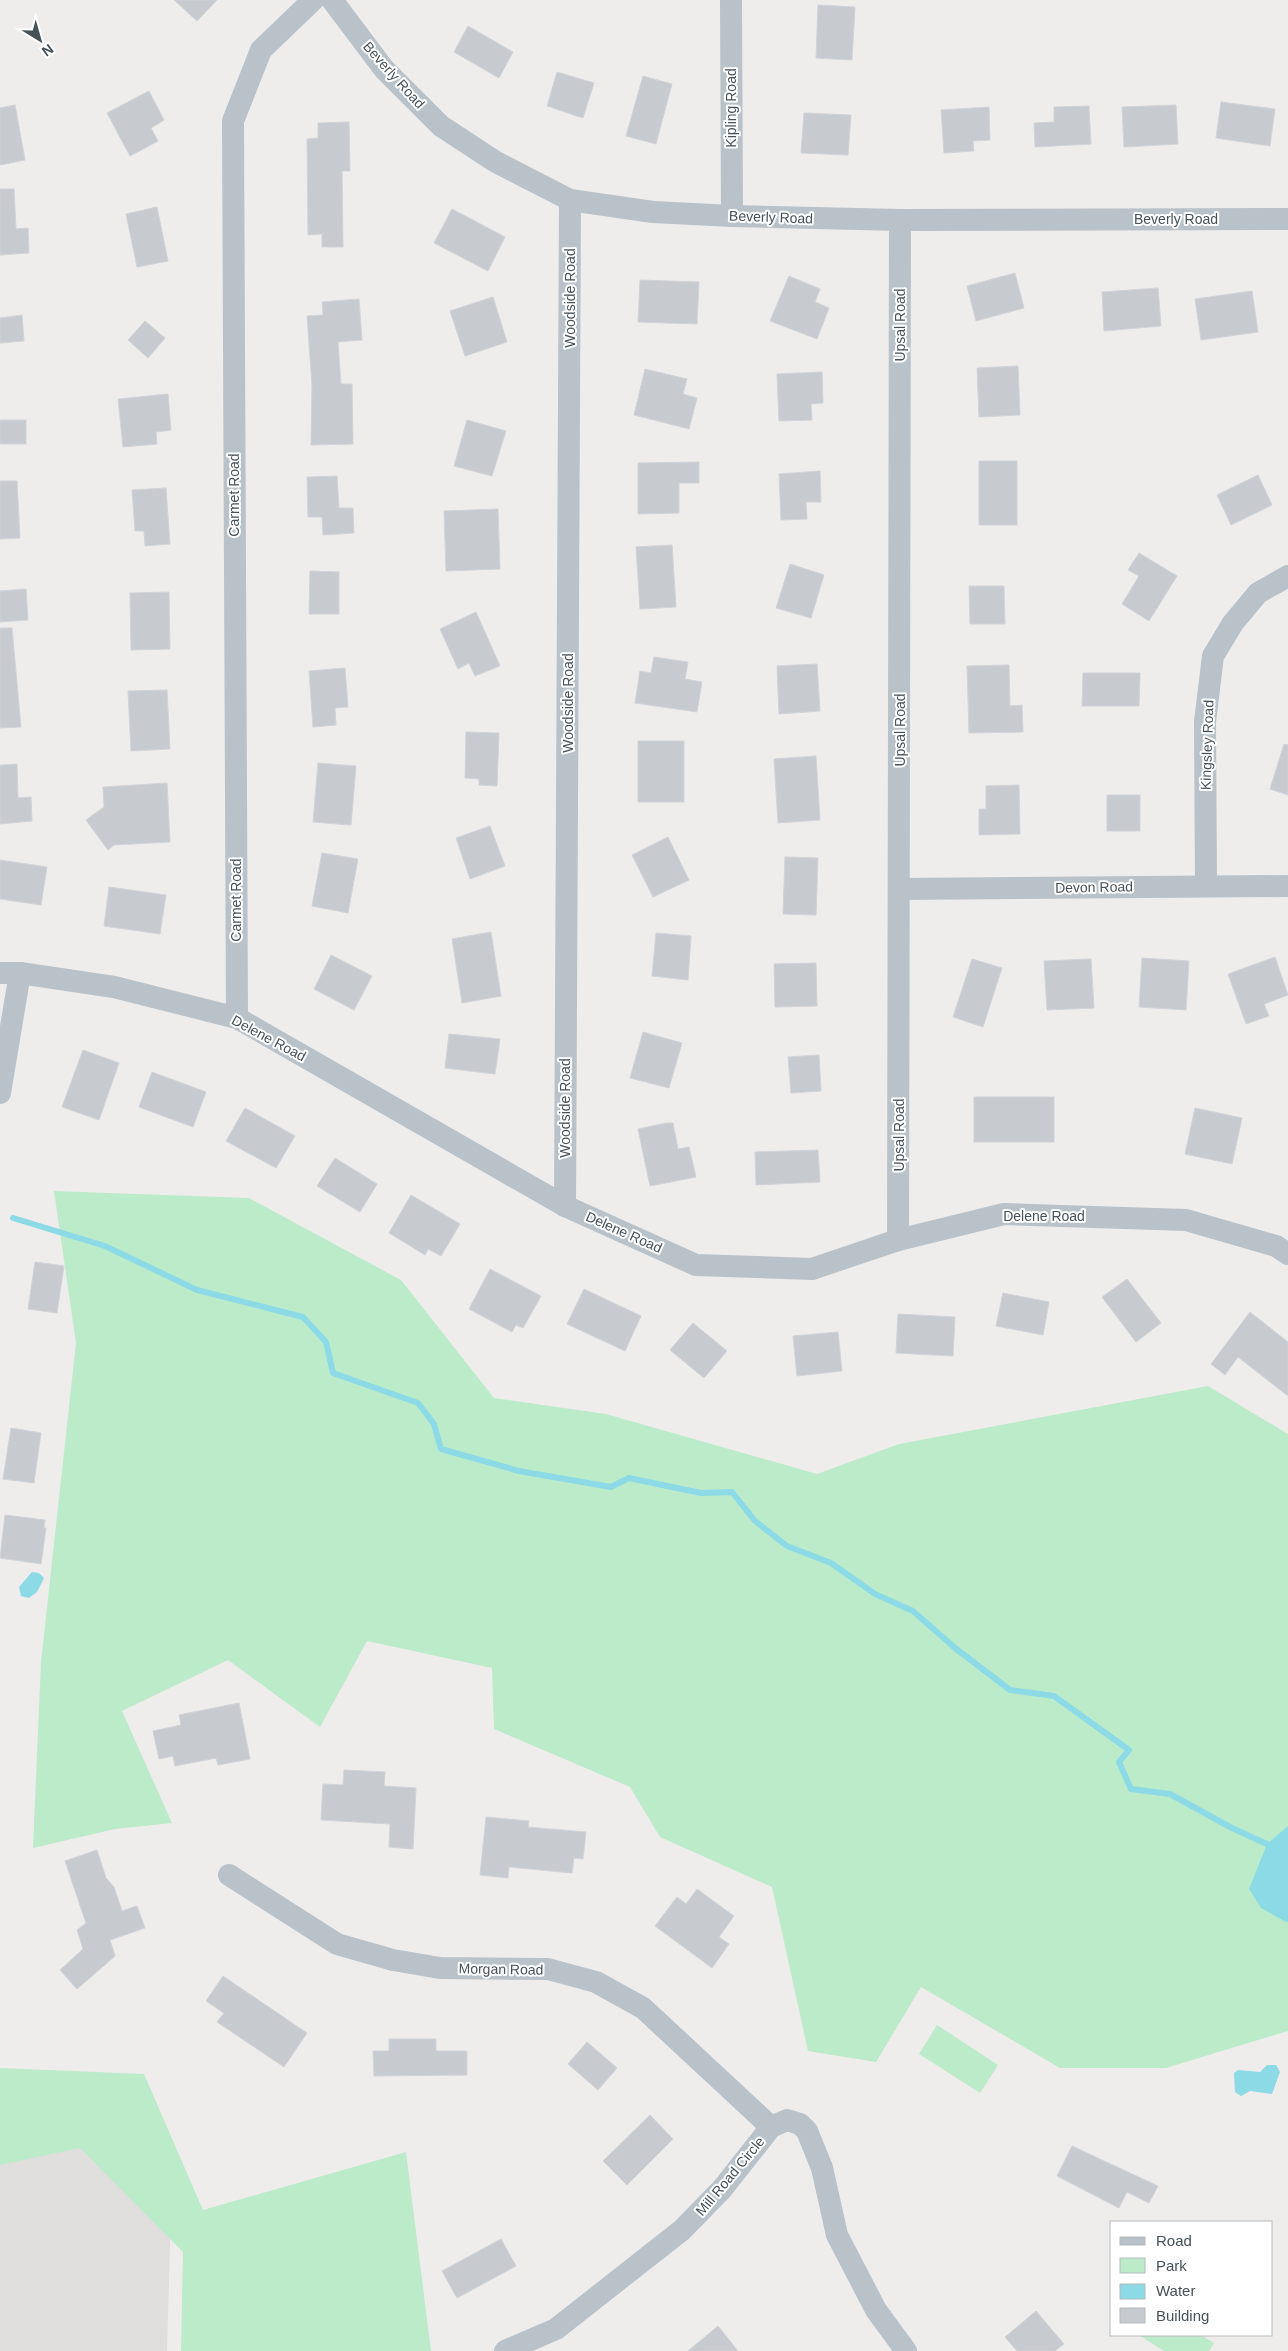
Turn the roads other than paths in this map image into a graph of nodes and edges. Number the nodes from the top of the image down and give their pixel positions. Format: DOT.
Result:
graph roads {
  1 [pos="313,0"];
  2 [pos="332,0"];
  3 [pos="731,0"];
  4 [pos="570,200"];
  5 [pos="732,216"];
  6 [pos="1288,219"];
  7 [pos="900,220"];
  8 [pos="1288,576"];
  9 [pos="1206,886"];
  10 [pos="1288,886"];
  11 [pos="900,889"];
  12 [pos="10,973"];
  13 [pos="236,1018"];
  14 [pos="0,1093"];
  15 [pos="565,1206"];
  16 [pos="898,1240"];
  17 [pos="1288,1254"];
  18 [pos="229,1875"];
  19 [pos="771,2127"];
  20 [pos="505,2351"];
  21 [pos="906,2351"];
  1 -- 13 [label="street, Carmet Road"];
  2 -- 4 [label="street, Beverly Road"];
  3 -- 5 [label="street, Kipling Road"];
  4 -- 5 [label="street, Beverly Road"];
  4 -- 15 [label="street, Woodside Road"];
  5 -- 7 [label="street, Beverly Road"];
  6 -- 7 [label="street, Beverly Road"];
  7 -- 11 [label="street, Upsal Road"];
  8 -- 9 [label="street, Kingsley Road"];
  9 -- 10 [label="street, Devon Road"];
  9 -- 11 [label="street, Devon Road"];
  11 -- 16 [label="street, Upsal Road"];
  12 -- 13 [label="street, Delene Road"];
  12 -- 14 [label="street"];
  13 -- 15 [label="street, Delene Road"];
  15 -- 16 [label="street, Delene Road"];
  16 -- 17 [label="street, Delene Road"];
  18 -- 19 [label="street, Morgan Road"];
  19 -- 20 [label="street, Mill Road Circle"];
  19 -- 21 [label="street, Mill Road Circle"];
}
